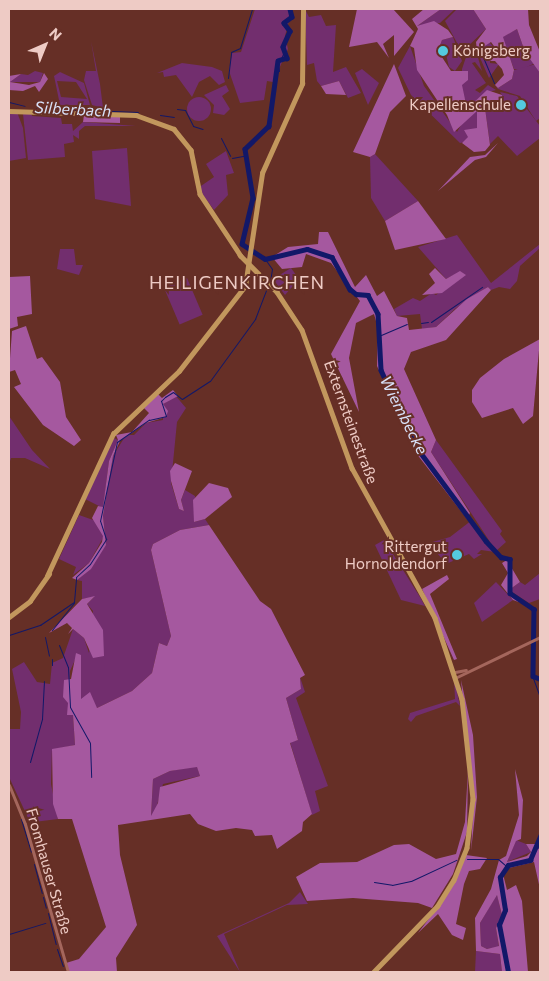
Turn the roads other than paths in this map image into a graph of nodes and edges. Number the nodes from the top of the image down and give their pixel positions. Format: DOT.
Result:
graph roads {
  1 [pos="303,9"];
  2 [pos="9,111"];
  3 [pos="250,263"];
  4 [pos="259,274"];
  5 [pos="248,275"];
  6 [pos="9,617"];
  7 [pos="540,638"];
  8 [pos="456,674"];
  9 [pos="9,785"];
  10 [pos="68,972"];
  11 [pos="374,972"];
  1 -- 3 [label="main road"];
  2 -- 3 [label="main road, Externsteinestraße"];
  3 -- 4 [label="main road, Externsteinestraße"];
  3 -- 5 [label="main road"];
  4 -- 5 [label="main road"];
  4 -- 8 [label="main road, Externsteinestraße"];
  5 -- 6 [label="main road"];
  7 -- 8 [label="street"];
  8 -- 11 [label="main road, Externsteinestraße"];
  9 -- 10 [label="street, Fromhauser Straße"];
}
